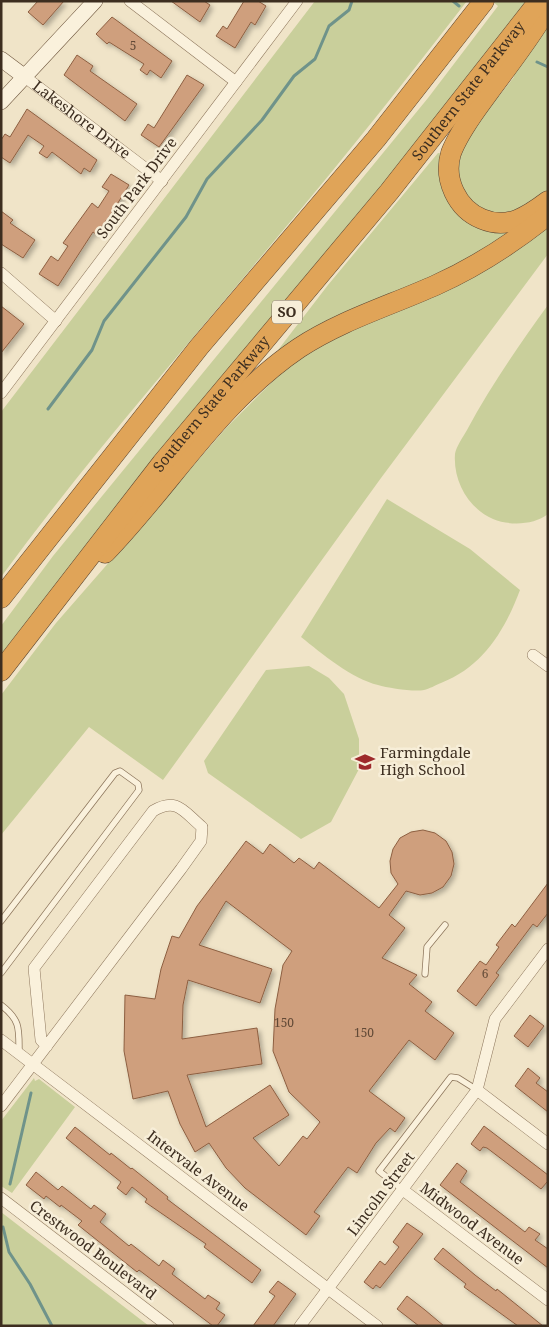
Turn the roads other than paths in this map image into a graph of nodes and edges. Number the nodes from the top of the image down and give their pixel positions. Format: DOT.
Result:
graph roads {
  1 [pos="95,1"];
  2 [pos="130,1"];
  3 [pos="297,1"];
  4 [pos="484,1"];
  5 [pos="539,1"];
  6 [pos="548,7"];
  7 [pos="1,59"];
  8 [pos="25,77"];
  9 [pos="236,82"];
  10 [pos="1,102"];
  11 [pos="162,181"];
  12 [pos="548,201"];
  13 [pos="548,215"];
  14 [pos="1,273"];
  15 [pos="56,321"];
  16 [pos="1,393"];
  17 [pos="1,598"];
  18 [pos="35,624"];
  19 [pos="533,655"];
  20 [pos="548,666"];
  21 [pos="1,670"];
  22 [pos="1,921"];
  23 [pos="445,925"];
  24 [pos="548,949"];
  25 [pos="1,973"];
  26 [pos="425,974"];
  27 [pos="1,1005"];
  28 [pos="1,1040"];
  29 [pos="47,1046"];
  30 [pos="19,1054"];
  31 [pos="33,1064"];
  32 [pos="477,1090"];
  33 [pos="1,1106"];
  34 [pos="548,1144"];
  35 [pos="403,1190"];
  36 [pos="1,1198"];
  37 [pos="328,1288"];
  38 [pos="548,1300"];
  39 [pos="168,1326"];
  40 [pos="300,1326"];
  41 [pos="377,1326"];
  1 -- 8 [label="street"];
  2 -- 9 [label="street"];
  3 -- 9 [label="street, South Park Drive"];
  4 -- 17 [label="highway"];
  5 -- 18 [label="highway, Southern State Parkway / SO"];
  6 -- 12 [label="highway"];
  7 -- 8 [label="street, Lakeshore Drive"];
  8 -- 10 [label="street"];
  8 -- 11 [label="street, Lakeshore Drive"];
  9 -- 11 [label="street, South Park Drive"];
  11 -- 15 [label="street, South Park Drive"];
  13 -- 18 [label="highway"];
  14 -- 15 [label="street"];
  15 -- 16 [label="street, South Park Drive"];
  18 -- 21 [label="highway, Southern State Parkway / SO"];
  19 -- 20 [label="street"];
  22 -- 25 [label="lane"];
  23 -- 26 [label="lane"];
  24 -- 32 [label="street, Lincoln Street"];
  27 -- 30 [label="lane"];
  28 -- 30 [label="street, Intervale Avenue"];
  29 -- 29 [label="street"];
  29 -- 31 [label="street"];
  30 -- 31 [label="street, Intervale Avenue"];
  31 -- 33 [label="street"];
  31 -- 37 [label="street, Intervale Avenue"];
  32 -- 34 [label="street"];
  32 -- 35 [label="street, Lincoln Street"];
  32 -- 35 [label="lane"];
  35 -- 37 [label="street, Lincoln Street"];
  35 -- 38 [label="street, Midwood Avenue"];
  36 -- 39 [label="street, Crestwood Boulevard"];
  37 -- 40 [label="street, Lincoln Street"];
  37 -- 41 [label="street, Intervale Avenue"];
}
